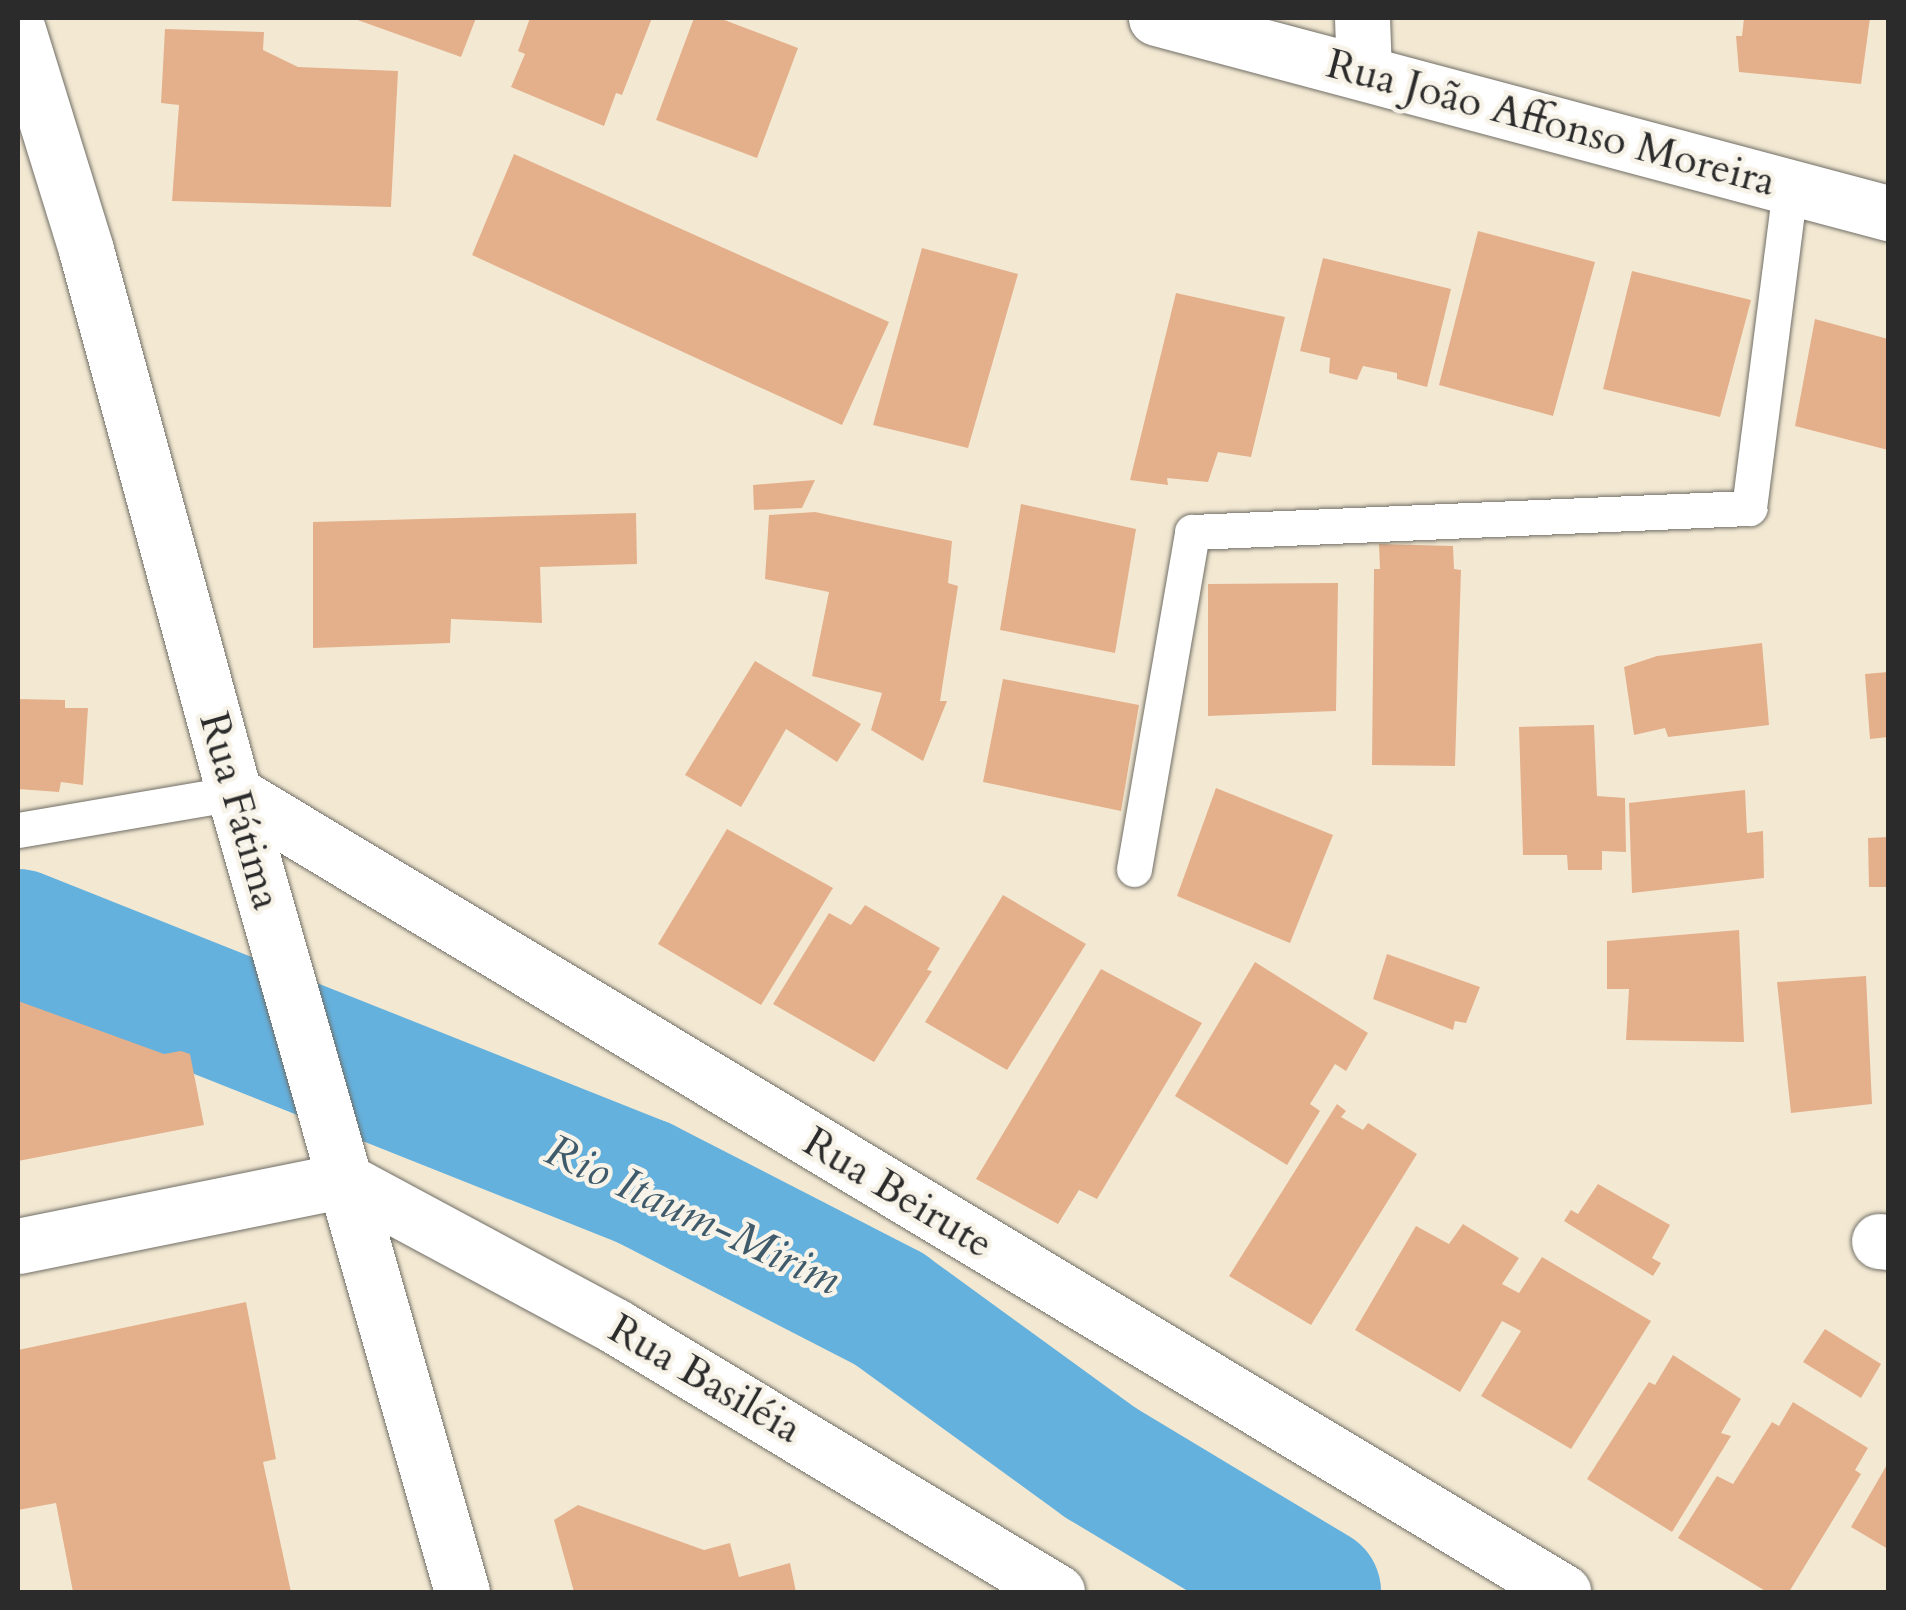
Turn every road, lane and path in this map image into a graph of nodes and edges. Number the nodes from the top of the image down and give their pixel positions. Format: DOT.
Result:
graph roads {
  1 [pos="1156,18"];
  2 [pos="1362,18"];
  3 [pos="18,30"];
  4 [pos="1364,73"];
  5 [pos="1790,186"];
  6 [pos="1888,213"];
  7 [pos="234,794"];
  8 [pos="18,830"];
  9 [pos="1134,869"];
  10 [pos="344,1180"];
  11 [pos="18,1246"];
  12 [pos="462,1592"];
  13 [pos="1057,1592"];
  14 [pos="1563,1592"];
  1 -- 4 [label="street, Rua João Affonso Moreira"];
  2 -- 4 [label="street"];
  3 -- 7 [label="street, Rua Fátima"];
  4 -- 5 [label="street, Rua João Affonso Moreira"];
  5 -- 6 [label="street, Rua João Affonso Moreira"];
  5 -- 9 [label="lane"];
  7 -- 8 [label="lane"];
  7 -- 10 [label="street, Rua Fátima"];
  7 -- 14 [label="street, Rua Beirute"];
  10 -- 11 [label="street"];
  10 -- 12 [label="street, Rua Fátima"];
  10 -- 13 [label="street, Rua Basiléia"];
}
